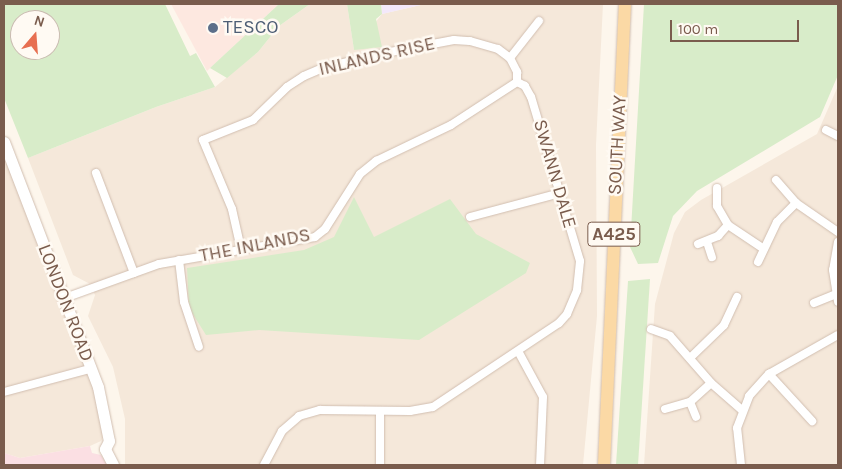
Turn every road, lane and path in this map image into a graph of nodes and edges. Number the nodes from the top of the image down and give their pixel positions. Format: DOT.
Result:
graph roads {
  1 [pos="625,4"];
  2 [pos="540,20"];
  3 [pos="510,58"];
  4 [pos="517,82"];
  5 [pos="826,130"];
  6 [pos="838,136"];
  7 [pos="4,142"];
  8 [pos="8,167"];
  9 [pos="96,173"];
  10 [pos="776,180"];
  11 [pos="716,188"];
  12 [pos="560,193"];
  13 [pos="796,203"];
  14 [pos="470,217"];
  15 [pos="728,225"];
  16 [pos="838,232"];
  17 [pos="707,242"];
  18 [pos="838,242"];
  19 [pos="698,244"];
  20 [pos="241,249"];
  21 [pos="764,249"];
  22 [pos="712,256"];
  23 [pos="179,260"];
  24 [pos="758,262"];
  25 [pos="134,273"];
  26 [pos="836,290"];
  27 [pos="737,297"];
  28 [pos="62,299"];
  29 [pos="838,302"];
  30 [pos="814,303"];
  31 [pos="651,329"];
  32 [pos="838,335"];
  33 [pos="199,347"];
  34 [pos="518,351"];
  35 [pos="690,358"];
  36 [pos="90,368"];
  37 [pos="769,374"];
  38 [pos="711,383"];
  39 [pos="4,392"];
  40 [pos="690,402"];
  41 [pos="665,409"];
  42 [pos="742,410"];
  43 [pos="380,411"];
  44 [pos="696,417"];
  45 [pos="812,422"];
  46 [pos="113,465"];
  47 [pos="264,465"];
  48 [pos="380,465"];
  49 [pos="540,465"];
  50 [pos="604,465"];
  51 [pos="741,465"];
  1 -- 50 [label="main road, SOUTH WAY / A425"];
  2 -- 3 [label="street"];
  3 -- 4 [label="street"];
  3 -- 20 [label="street, INLANDS RISE"];
  4 -- 12 [label="street, SWANN DALE"];
  4 -- 20 [label="street, THE INLANDS"];
  5 -- 6 [label="street"];
  7 -- 8 [label="main road, LONDON ROAD"];
  8 -- 28 [label="main road, LONDON ROAD"];
  9 -- 25 [label="street"];
  10 -- 13 [label="street"];
  11 -- 15 [label="street"];
  12 -- 14 [label="street"];
  12 -- 34 [label="street, SWANN DALE"];
  13 -- 16 [label="street"];
  13 -- 21 [label="street"];
  15 -- 17 [label="street"];
  15 -- 21 [label="street"];
  17 -- 19 [label="street"];
  17 -- 22 [label="street"];
  18 -- 26 [label="street"];
  20 -- 23 [label="street, THE INLANDS"];
  21 -- 24 [label="street"];
  23 -- 25 [label="street, THE INLANDS"];
  23 -- 33 [label="street"];
  25 -- 28 [label="street, THE INLANDS"];
  26 -- 29 [label="street"];
  26 -- 30 [label="street"];
  27 -- 35 [label="street"];
  28 -- 36 [label="main road, LONDON ROAD"];
  31 -- 35 [label="street"];
  32 -- 37 [label="street"];
  34 -- 43 [label="street"];
  34 -- 49 [label="street"];
  35 -- 38 [label="street"];
  36 -- 39 [label="street"];
  36 -- 46 [label="main road, LONDON ROAD"];
  37 -- 42 [label="street"];
  37 -- 45 [label="street"];
  38 -- 40 [label="street"];
  38 -- 42 [label="street"];
  40 -- 41 [label="street"];
  40 -- 44 [label="street"];
  42 -- 51 [label="street"];
  43 -- 47 [label="street"];
  43 -- 48 [label="street"];
}
